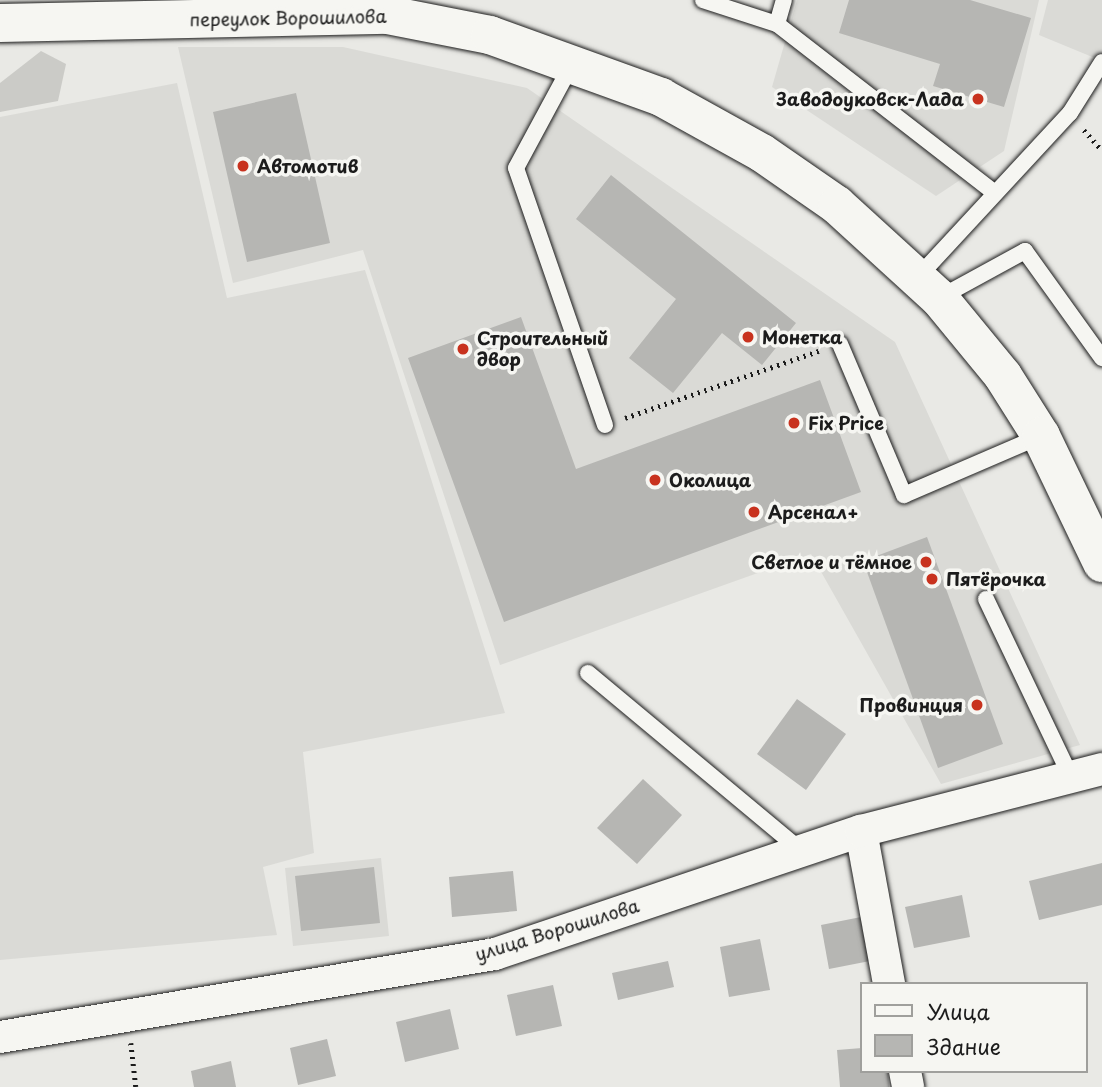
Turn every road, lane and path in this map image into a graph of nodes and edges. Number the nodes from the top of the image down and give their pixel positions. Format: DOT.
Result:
graph roads {
  1 [pos="703,0"];
  2 [pos="784,0"];
  3 [pos="0,23"];
  4 [pos="778,24"];
  5 [pos="1102,62"];
  6 [pos="573,63"];
  7 [pos="995,193"];
  8 [pos="928,288"];
  9 [pos="840,344"];
  10 [pos="1102,358"];
  11 [pos="605,425"];
  12 [pos="1041,436"];
  13 [pos="1102,563"];
  14 [pos="986,599"];
  15 [pos="588,673"];
  16 [pos="1102,769"];
  17 [pos="1071,777"];
  18 [pos="861,831"];
  19 [pos="802,851"];
  20 [pos="889,982"];
  21 [pos="127,1016"];
  22 [pos="0,1037"];
  23 [pos="136,1087"];
  1 -- 4 [label="lane"];
  2 -- 4 [label="lane"];
  3 -- 6 [label="main road, переулок Ворошилова"];
  4 -- 7 [label="lane"];
  5 -- 7 [label="lane"];
  6 -- 8 [label="main road, переулок Ворошилова"];
  6 -- 11 [label="lane"];
  7 -- 8 [label="lane"];
  8 -- 10 [label="lane"];
  8 -- 12 [label="main road, переулок Ворошилова"];
  9 -- 11 [label="path"];
  9 -- 12 [label="lane"];
  12 -- 13 [label="main road, переулок Ворошилова"];
  14 -- 17 [label="lane"];
  15 -- 19 [label="lane"];
  16 -- 17 [label="street, улица Ворошилова"];
  17 -- 18 [label="street, улица Ворошилова"];
  18 -- 19 [label="street, улица Ворошилова"];
  18 -- 20 [label="street"];
  19 -- 21 [label="street, улица Ворошилова"];
  21 -- 22 [label="street, улица Ворошилова"];
  21 -- 23 [label="path"];
}
